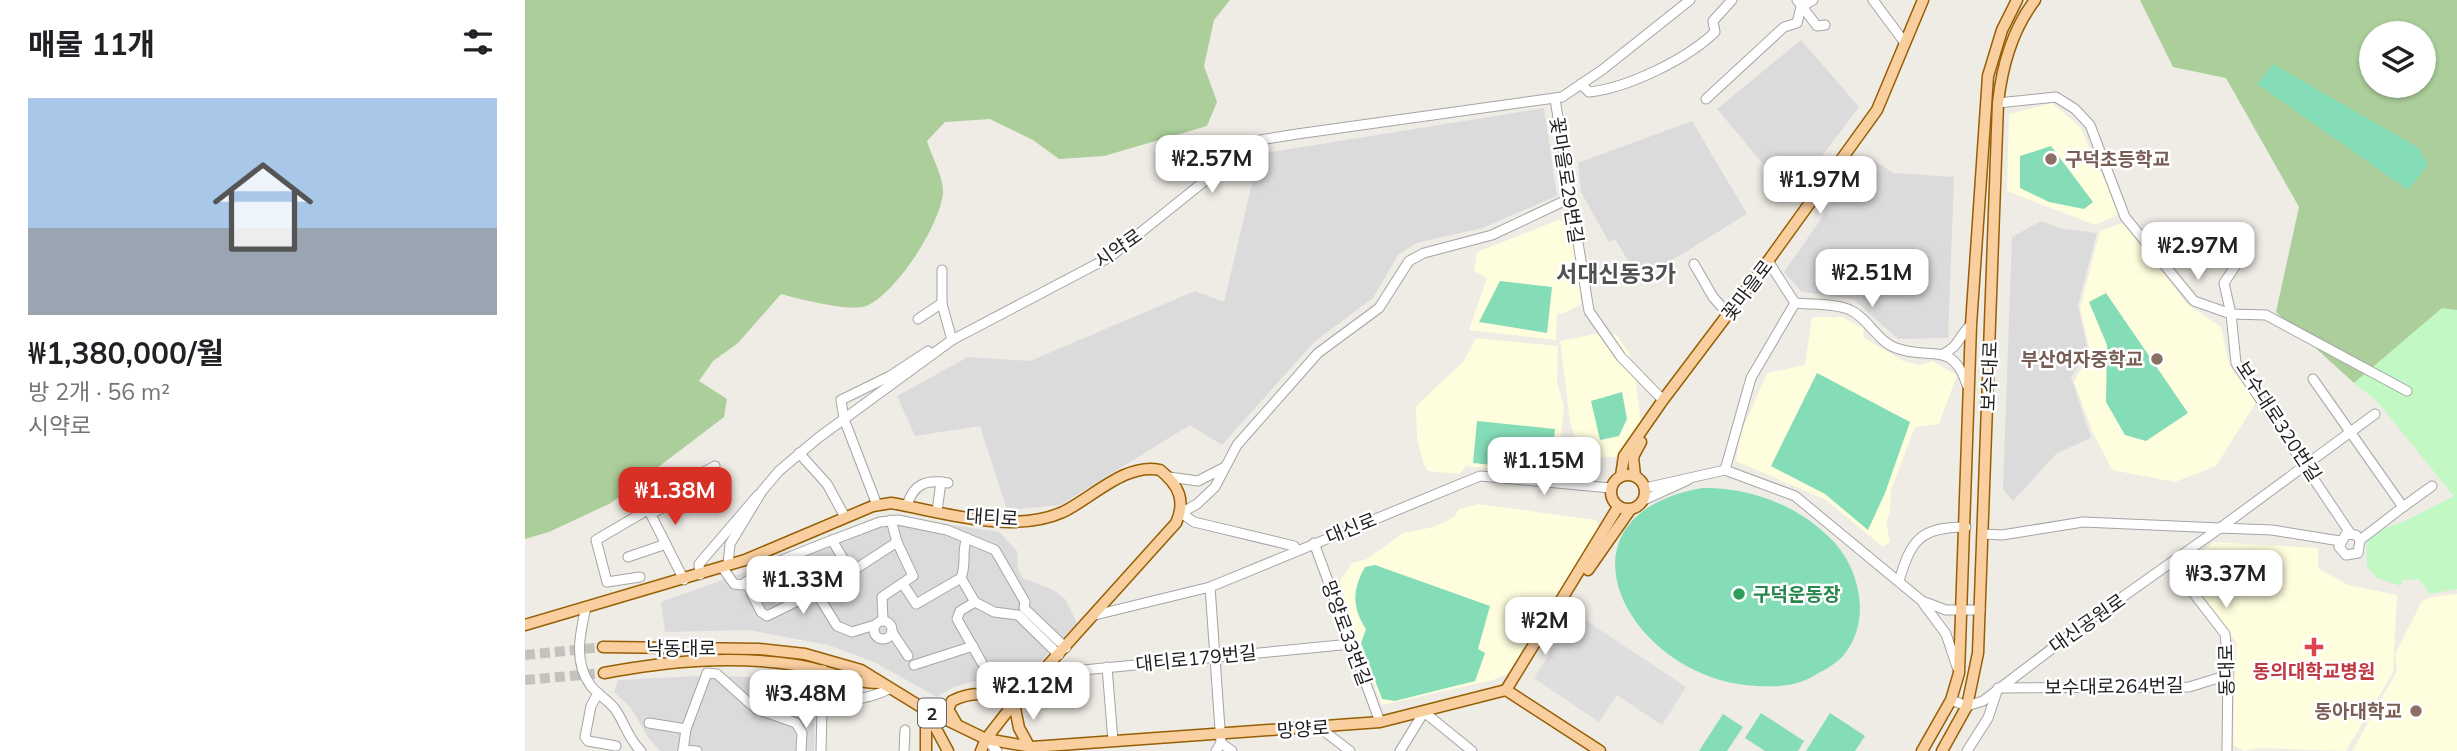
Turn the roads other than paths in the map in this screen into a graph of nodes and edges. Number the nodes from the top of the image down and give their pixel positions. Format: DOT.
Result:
graph roads {
  1 [pos="1690,0"];
  2 [pos="1732,0"];
  3 [pos="1813,0"];
  4 [pos="1873,0"];
  5 [pos="1923,0"];
  6 [pos="2017,0"];
  7 [pos="2035,0"];
  8 [pos="1799,3"];
  9 [pos="1825,25"];
  10 [pos="1722,33"];
  11 [pos="1708,38"];
  12 [pos="1905,43"];
  13 [pos="1581,84"];
  14 [pos="1555,99"];
  15 [pos="1706,99"];
  16 [pos="1998,103"];
  17 [pos="1570,202"];
  18 [pos="2216,241"];
  19 [pos="1769,261"];
  20 [pos="1694,264"];
  21 [pos="942,270"];
  22 [pos="942,303"];
  23 [pos="1795,303"];
  24 [pos="1728,314"];
  25 [pos="2231,314"];
  26 [pos="918,319"];
  27 [pos="1971,325"];
  28 [pos="951,338"];
  29 [pos="1943,354"];
  30 [pos="2313,379"];
  31 [pos="2407,391"];
  32 [pos="1971,393"];
  33 [pos="1663,400"];
  34 [pos="2375,414"];
  35 [pos="844,419"];
  36 [pos="1645,429"];
  37 [pos="2350,432"];
  38 [pos="799,453"];
  39 [pos="1229,463"];
  40 [pos="715,466"];
  41 [pos="2308,466"];
  42 [pos="1725,471"];
  43 [pos="1621,476"];
  44 [pos="1635,476"];
  45 [pos="1169,477"];
  46 [pos="718,478"];
  47 [pos="1692,478"];
  48 [pos="2432,486"];
  49 [pos="1611,488"];
  50 [pos="1645,488"];
  51 [pos="638,489"];
  52 [pos="762,491"];
  53 [pos="1644,500"];
  54 [pos="877,505"];
  55 [pos="907,506"];
  56 [pos="1618,507"];
  57 [pos="2403,507"];
  58 [pos="649,509"];
  59 [pos="1630,510"];
  60 [pos="937,511"];
  61 [pos="1181,513"];
  62 [pos="845,517"];
  63 [pos="891,520"];
  64 [pos="1966,527"];
  65 [pos="2220,528"];
  66 [pos="2350,533"];
  67 [pos="1983,534"];
  68 [pos="967,538"];
  69 [pos="832,540"];
  70 [pos="2360,540"];
  71 [pos="2340,541"];
  72 [pos="897,542"];
  73 [pos="1314,543"];
  74 [pos="666,544"];
  75 [pos="1297,550"];
  76 [pos="628,557"];
  77 [pos="2171,565"];
  78 [pos="725,566"];
  79 [pos="700,575"];
  80 [pos="640,577"];
  81 [pos="961,578"];
  82 [pos="684,580"];
  83 [pos="1899,581"];
  84 [pos="746,582"];
  85 [pos="903,584"];
  86 [pos="1210,587"];
  87 [pos="1922,601"];
  88 [pos="975,602"];
  89 [pos="586,607"];
  90 [pos="1558,608"];
  91 [pos="1962,610"];
  92 [pos="1980,610"];
  93 [pos="1095,615"];
  94 [pos="530,623"];
  95 [pos="879,623"];
  96 [pos="525,631"];
  97 [pos="892,632"];
  98 [pos="1350,644"];
  99 [pos="973,646"];
  100 [pos="603,647"];
  101 [pos="1062,652"];
  102 [pos="908,656"];
  103 [pos="1215,656"];
  104 [pos="982,663"];
  105 [pos="914,665"];
  106 [pos="1107,667"];
  107 [pos="823,670"];
  108 [pos="604,673"];
  109 [pos="1959,673"];
  110 [pos="1042,674"];
  111 [pos="2228,675"];
  112 [pos="884,686"];
  113 [pos="1998,688"];
  114 [pos="1506,690"];
  115 [pos="598,693"];
  116 [pos="1951,700"];
  117 [pos="1014,703"];
  118 [pos="1967,706"];
  119 [pos="821,709"];
  120 [pos="926,710"];
  121 [pos="1424,712"];
  122 [pos="1380,722"];
  123 [pos="649,723"];
  124 [pos="958,725"];
  125 [pos="1320,728"];
  126 [pos="687,729"];
  127 [pos="905,730"];
  128 [pos="627,732"];
  129 [pos="986,739"];
  130 [pos="1219,743"];
  131 [pos="1110,746"];
  132 [pos="2227,747"];
  133 [pos="615,748"];
  134 [pos="1029,749"];
  135 [pos="641,751"];
  136 [pos="683,751"];
  137 [pos="697,751"];
  138 [pos="801,751"];
  139 [pos="821,751"];
  140 [pos="904,751"];
  141 [pos="926,751"];
  142 [pos="948,751"];
  143 [pos="981,751"];
  144 [pos="997,751"];
  145 [pos="1233,751"];
  146 [pos="1350,751"];
  147 [pos="1400,751"];
  148 [pos="1472,751"];
  149 [pos="1599,751"];
  150 [pos="1921,751"];
  151 [pos="1942,751"];
  152 [pos="1967,751"];
  153 [pos="2234,751"];
  1 -- 13 [label="street, 시약로"];
  2 -- 11 [label="street"];
  3 -- 8 [label="street"];
  4 -- 12 [label="street"];
  5 -- 12 [label="main road, 꽃마을로"];
  6 -- 27 [label="main road, 보수대로"];
  7 -- 16 [label="main road, 보수대로"];
  8 -- 9 [label="street"];
  8 -- 15 [label="street"];
  10 -- 11 [label="street"];
  11 -- 13 [label="street"];
  12 -- 19 [label="main road, 꽃마을로"];
  13 -- 14 [label="street, 시약로"];
  14 -- 17 [label="street, 꽃마을로29번길"];
  14 -- 28 [label="street, 시약로"];
  16 -- 25 [label="street"];
  16 -- 67 [label="main road, 보수대로"];
  17 -- 33 [label="street, 꽃마을로29번길"];
  17 -- 39 [label="street"];
  18 -- 25 [label="street, 보수대로320번길"];
  19 -- 23 [label="street"];
  19 -- 24 [label="main road, 꽃마을로"];
  20 -- 24 [label="street"];
  21 -- 22 [label="street"];
  22 -- 26 [label="street"];
  22 -- 28 [label="street"];
  23 -- 29 [label="street"];
  23 -- 42 [label="street"];
  24 -- 33 [label="main road, 꽃마을로"];
  25 -- 31 [label="street"];
  25 -- 41 [label="street, 보수대로320번길"];
  27 -- 29 [label="street"];
  27 -- 32 [label="main road, 보수대로"];
  28 -- 35 [label="street, 시약로"];
  28 -- 35 [label="street"];
  29 -- 32 [label="street"];
  30 -- 37 [label="street"];
  32 -- 64 [label="main road, 보수대로"];
  33 -- 36 [label="main road, 꽃마을로"];
  34 -- 37 [label="street, 대신공원로"];
  35 -- 38 [label="street, 시약로"];
  35 -- 54 [label="street"];
  36 -- 43 [label="main road, 꽃마을로"];
  36 -- 44 [label="main road, 꽃마을로"];
  37 -- 41 [label="street, 대신공원로"];
  37 -- 57 [label="street"];
  38 -- 52 [label="street, 시약로"];
  38 -- 62 [label="street"];
  39 -- 45 [label="street"];
  39 -- 61 [label="street"];
  40 -- 58 [label="street"];
  41 -- 65 [label="street, 대신공원로"];
  41 -- 66 [label="street, 보수대로320번길"];
  42 -- 47 [label="street"];
  42 -- 83 [label="street"];
  43 -- 44 [label="main road"];
  43 -- 49 [label="main road, 꽃마을로"];
  44 -- 50 [label="main road"];
  45 -- 60 [label="main road, 대티로"];
  45 -- 61 [label="main road"];
  46 -- 58 [label="street"];
  47 -- 50 [label="street"];
  47 -- 53 [label="street"];
  48 -- 57 [label="street"];
  49 -- 56 [label="main road"];
  49 -- 73 [label="street, 대신로"];
  50 -- 53 [label="main road"];
  51 -- 58 [label="street"];
  52 -- 78 [label="street, 시약로"];
  52 -- 79 [label="street, 시약로"];
  53 -- 59 [label="main road"];
  54 -- 55 [label="main road, 대티로"];
  54 -- 62 [label="main road, 대티로"];
  55 -- 60 [label="main road, 대티로"];
  55 -- 60 [label="street"];
  56 -- 59 [label="main road"];
  56 -- 90 [label="main road"];
  57 -- 70 [label="street"];
  58 -- 74 [label="street"];
  58 -- 80 [label="street"];
  59 -- 90 [label="main road"];
  61 -- 75 [label="street"];
  61 -- 93 [label="main road"];
  62 -- 78 [label="main road, 대티로"];
  63 -- 68 [label="street"];
  63 -- 69 [label="street"];
  63 -- 72 [label="street"];
  64 -- 83 [label="street"];
  64 -- 91 [label="main road, 보수대로"];
  65 -- 67 [label="street"];
  65 -- 71 [label="street"];
  65 -- 77 [label="street, 대신공원로"];
  66 -- 70 [label="street"];
  66 -- 71 [label="street"];
  67 -- 92 [label="main road, 보수대로"];
  68 -- 81 [label="street"];
  68 -- 101 [label="street"];
  69 -- 72 [label="street"];
  69 -- 84 [label="street"];
  70 -- 71 [label="street"];
  72 -- 85 [label="street"];
  73 -- 75 [label="street, 대신로"];
  73 -- 98 [label="street, 망양로33번길"];
  74 -- 76 [label="street"];
  74 -- 82 [label="street"];
  75 -- 86 [label="street, 대신로"];
  77 -- 111 [label="street, 동대로"];
  77 -- 113 [label="street, 대신공원로"];
  78 -- 79 [label="main road, 대티로"];
  78 -- 84 [label="street"];
  79 -- 82 [label="main road, 대티로"];
  81 -- 85 [label="street"];
  81 -- 88 [label="street"];
  82 -- 89 [label="main road, 대티로"];
  83 -- 87 [label="street"];
  84 -- 95 [label="street"];
  85 -- 95 [label="street"];
  86 -- 93 [label="street, 대신로"];
  86 -- 103 [label="street"];
  87 -- 91 [label="street"];
  87 -- 109 [label="street"];
  88 -- 99 [label="street"];
  88 -- 101 [label="street"];
  89 -- 94 [label="main road, 대티로"];
  89 -- 115 [label="street"];
  90 -- 114 [label="main road"];
  91 -- 92 [label="street"];
  91 -- 109 [label="main road, 보수대로"];
  92 -- 118 [label="main road, 보수대로"];
  93 -- 101 [label="main road"];
  94 -- 96 [label="street"];
  95 -- 97 [label="street"];
  95 -- 97 [label="street"];
  97 -- 102 [label="street"];
  98 -- 103 [label="street, 대티로179번길"];
  98 -- 122 [label="street, 망양로33번길"];
  99 -- 104 [label="street"];
  99 -- 105 [label="street"];
  100 -- 112 [label="main road, 낙동대로 / 2"];
  101 -- 110 [label="main road"];
  103 -- 106 [label="street, 대티로179번길"];
  103 -- 130 [label="street"];
  106 -- 110 [label="street, 대티로179번길"];
  106 -- 131 [label="street"];
  107 -- 108 [label="main road, 낙동대로 / 2"];
  107 -- 112 [label="main road, 낙동대로 / 2"];
  107 -- 119 [label="street"];
  109 -- 116 [label="main road, 보수대로"];
  110 -- 117 [label="main road"];
  111 -- 113 [label="street, 보수대로264번길"];
  111 -- 132 [label="street, 동대로"];
  112 -- 119 [label="street"];
  112 -- 120 [label="main road, 낙동대로 / 2"];
  113 -- 118 [label="street, 대신공원로"];
  113 -- 152 [label="street"];
  114 -- 121 [label="main road, 망양로 / 2"];
  114 -- 149 [label="main road"];
  115 -- 128 [label="street"];
  115 -- 133 [label="street"];
  116 -- 118 [label="street"];
  116 -- 150 [label="main road, 보수대로"];
  117 -- 124 [label="main road"];
  117 -- 129 [label="main road"];
  117 -- 134 [label="main road"];
  118 -- 151 [label="main road, 보수대로"];
  119 -- 139 [label="street"];
  120 -- 124 [label="main road, 낙동대로 / 2"];
  120 -- 141 [label="main road"];
  120 -- 142 [label="main road"];
  121 -- 122 [label="main road, 망양로 / 2"];
  121 -- 147 [label="street"];
  121 -- 148 [label="street"];
  122 -- 125 [label="main road, 망양로 / 2"];
  123 -- 126 [label="street"];
  124 -- 129 [label="main road, 낙동대로 / 2"];
  125 -- 130 [label="main road, 망양로 / 2"];
  125 -- 146 [label="street"];
  126 -- 136 [label="street"];
  126 -- 138 [label="street"];
  127 -- 140 [label="street"];
  128 -- 133 [label="street"];
  128 -- 135 [label="street"];
  129 -- 134 [label="main road, 망양로 / 2"];
  129 -- 143 [label="main road"];
  129 -- 144 [label="street"];
  130 -- 131 [label="main road, 망양로 / 2"];
  130 -- 145 [label="street"];
  131 -- 134 [label="main road, 망양로 / 2"];
  132 -- 153 [label="street"];
  136 -- 137 [label="street"];
}
